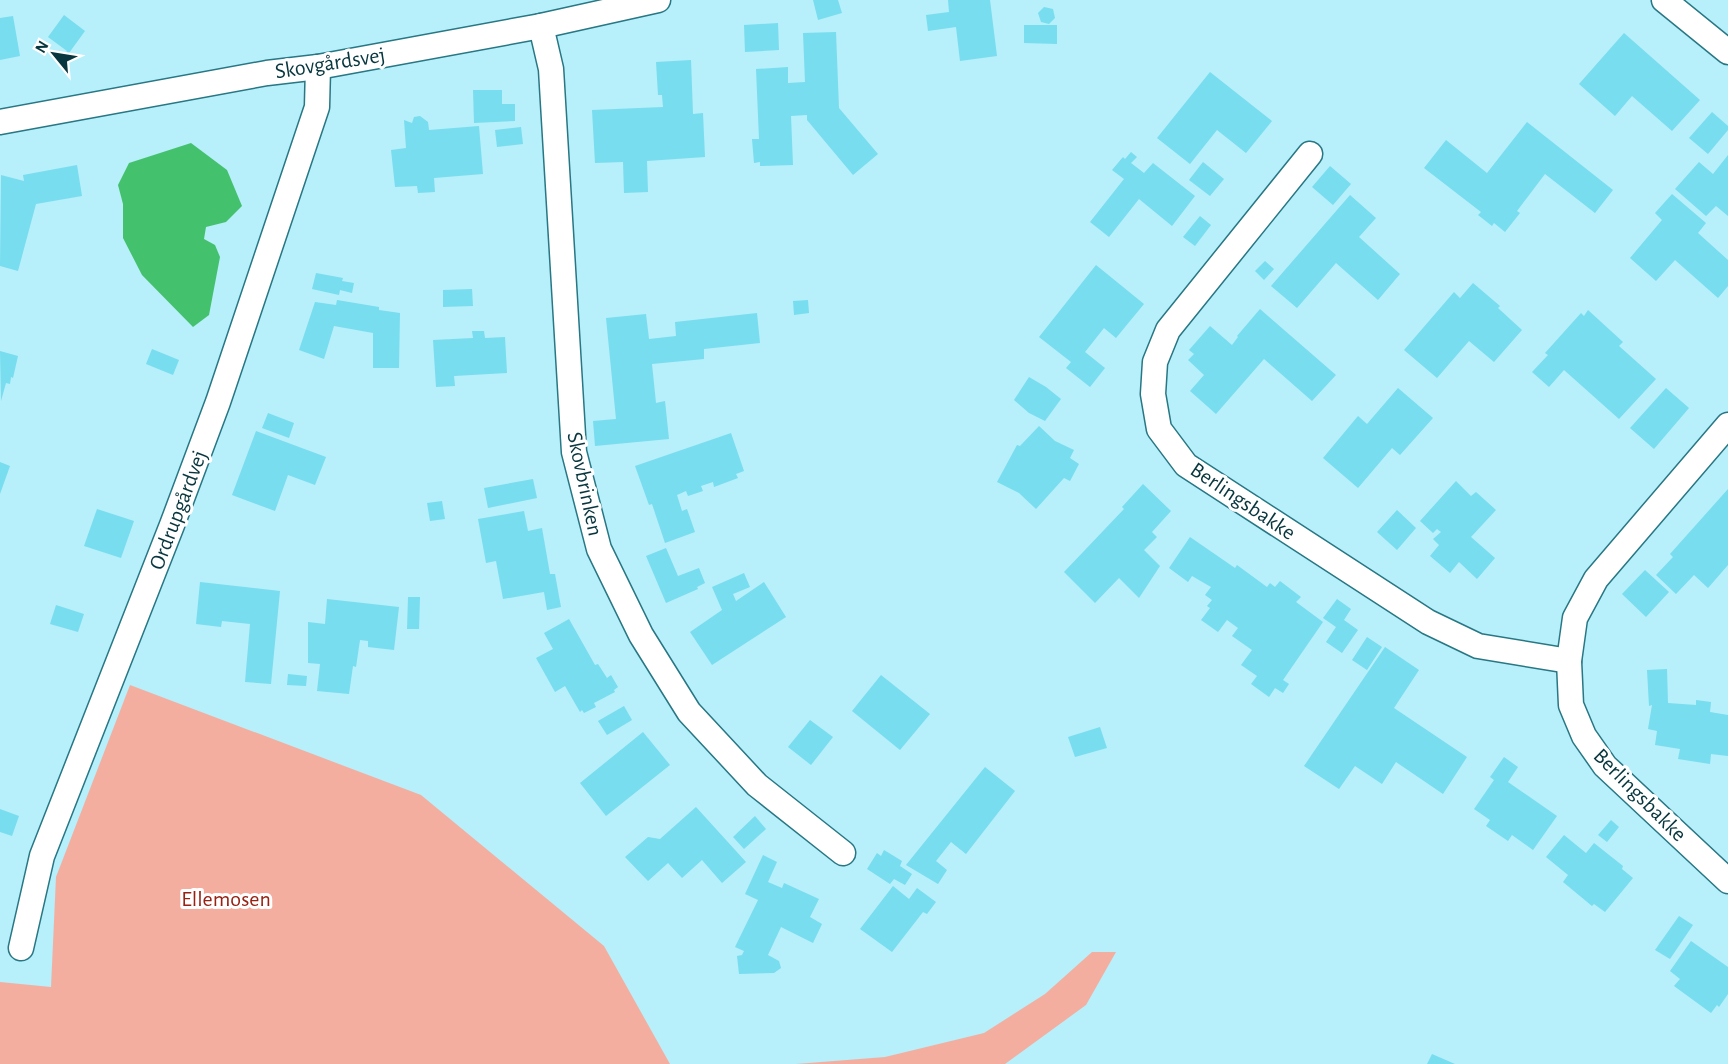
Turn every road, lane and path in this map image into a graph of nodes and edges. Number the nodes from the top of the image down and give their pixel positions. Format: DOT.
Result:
graph roads {
  1 [pos="658,0"];
  2 [pos="1664,0"];
  3 [pos="541,26"];
  4 [pos="1728,52"];
  5 [pos="318,67"];
  6 [pos="0,122"];
  7 [pos="1310,154"];
  8 [pos="1728,425"];
  9 [pos="1569,661"];
  10 [pos="843,853"];
  11 [pos="1728,881"];
  12 [pos="21,948"];
  1 -- 3 [label="street, Skovgårdsvej"];
  2 -- 4 [label="street"];
  3 -- 5 [label="street, Skovgårdsvej"];
  3 -- 10 [label="street, Skovbrinken"];
  5 -- 6 [label="street, Skovgårdsvej"];
  5 -- 12 [label="street, Ordrupgårdvej"];
  7 -- 9 [label="street, Berlingsbakke"];
  8 -- 9 [label="street, Berlingsbakke"];
  9 -- 11 [label="street, Berlingsbakke"];
}
